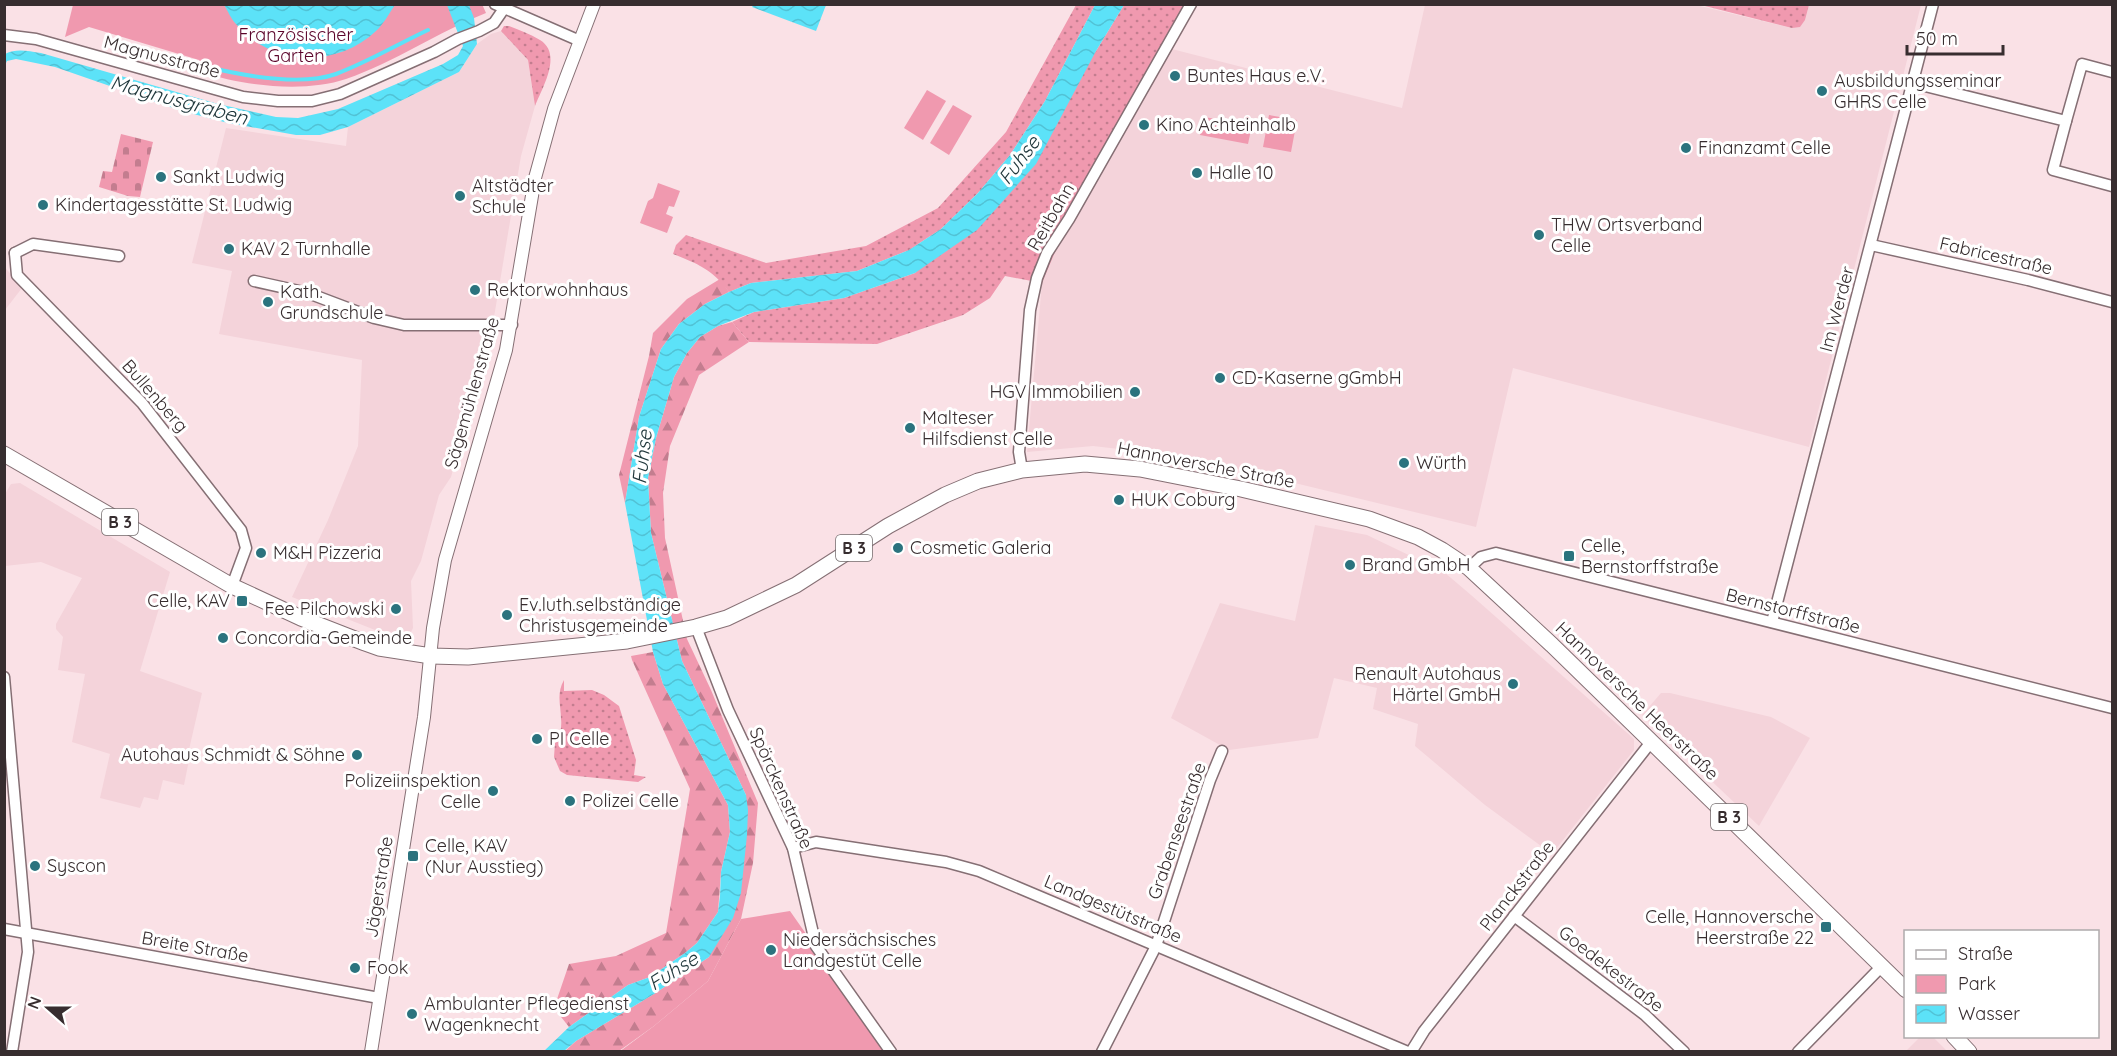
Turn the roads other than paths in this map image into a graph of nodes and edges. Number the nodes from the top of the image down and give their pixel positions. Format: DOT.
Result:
graph roads {
  1 [pos="594,4"];
  2 [pos="1191,4"];
  3 [pos="1933,4"];
  4 [pos="499,7"];
  5 [pos="4,35"];
  6 [pos="580,41"];
  7 [pos="2112,72"];
  8 [pos="1913,83"];
  9 [pos="2066,120"];
  10 [pos="2112,186"];
  11 [pos="1871,245"];
  12 [pos="5,246"];
  13 [pos="15,252"];
  14 [pos="119,256"];
  15 [pos="254,281"];
  16 [pos="2112,302"];
  17 [pos="512,325"];
  18 [pos="6,459"];
  19 [pos="1022,470"];
  20 [pos="1469,568"];
  21 [pos="232,586"];
  22 [pos="1772,622"];
  23 [pos="692,628"];
  24 [pos="431,656"];
  25 [pos="4,677"];
  26 [pos="2112,708"];
  27 [pos="1651,742"];
  28 [pos="1222,751"];
  29 [pos="793,848"];
  30 [pos="1514,916"];
  31 [pos="4,929"];
  32 [pos="26,933"];
  33 [pos="1156,946"];
  34 [pos="1881,967"];
  35 [pos="1904,989"];
  36 [pos="380,998"];
  37 [pos="1956,1038"];
  38 [pos="12,1052"];
  39 [pos="371,1052"];
  40 [pos="891,1052"];
  41 [pos="1102,1052"];
  42 [pos="1409,1052"];
  43 [pos="1684,1052"];
  44 [pos="1798,1052"];
  45 [pos="1969,1052"];
  1 -- 6 [label="street, Sägemühlenstraße"];
  2 -- 19 [label="street, Reitbahn"];
  3 -- 8 [label="street, Im Werder"];
  4 -- 5 [label="street, Magnusstraße"];
  4 -- 6 [label="street"];
  6 -- 17 [label="street, Sägemühlenstraße"];
  7 -- 9 [label="street"];
  8 -- 9 [label="street"];
  8 -- 11 [label="street, Im Werder"];
  9 -- 10 [label="street"];
  11 -- 16 [label="street, Fabricestraße"];
  11 -- 22 [label="street, Im Werder"];
  12 -- 13 [label="street"];
  13 -- 14 [label="street"];
  13 -- 21 [label="street, Bullenberg"];
  15 -- 17 [label="street"];
  17 -- 24 [label="street, Sägemühlenstraße"];
  18 -- 21 [label="main road, Hannoversche Straße / B 3"];
  19 -- 20 [label="main road, Hannoversche Straße / B 3"];
  19 -- 23 [label="main road, Hannoversche Straße / B 3"];
  20 -- 22 [label="street, Bernstorffstraße"];
  20 -- 27 [label="main road, Hannoversche Heerstraße / B 3"];
  21 -- 24 [label="main road, Hannoversche Straße / B 3"];
  22 -- 26 [label="street, Bernstorffstraße"];
  23 -- 24 [label="main road, Hannoversche Straße / B 3"];
  23 -- 29 [label="street, Spörckenstraße"];
  24 -- 36 [label="street, Jägerstraße"];
  25 -- 32 [label="street"];
  27 -- 30 [label="street, Planckstraße"];
  27 -- 34 [label="main road, Hannoversche Heerstraße / B 3"];
  28 -- 33 [label="street, Grabenseestraße"];
  29 -- 33 [label="street, Landgestütstraße"];
  29 -- 40 [label="street, Spörckenstraße"];
  30 -- 42 [label="street, Planckstraße"];
  30 -- 43 [label="street, Goedekestraße"];
  31 -- 32 [label="street, Breite Straße"];
  32 -- 36 [label="street, Breite Straße"];
  32 -- 38 [label="street"];
  33 -- 41 [label="street, Grabenseestraße"];
  33 -- 42 [label="street, Landgestütstraße"];
  34 -- 35 [label="main road, Hannoversche Heerstraße / B 3"];
  34 -- 44 [label="street"];
  36 -- 39 [label="street, Jägerstraße"];
  37 -- 45 [label="main road"];
}
